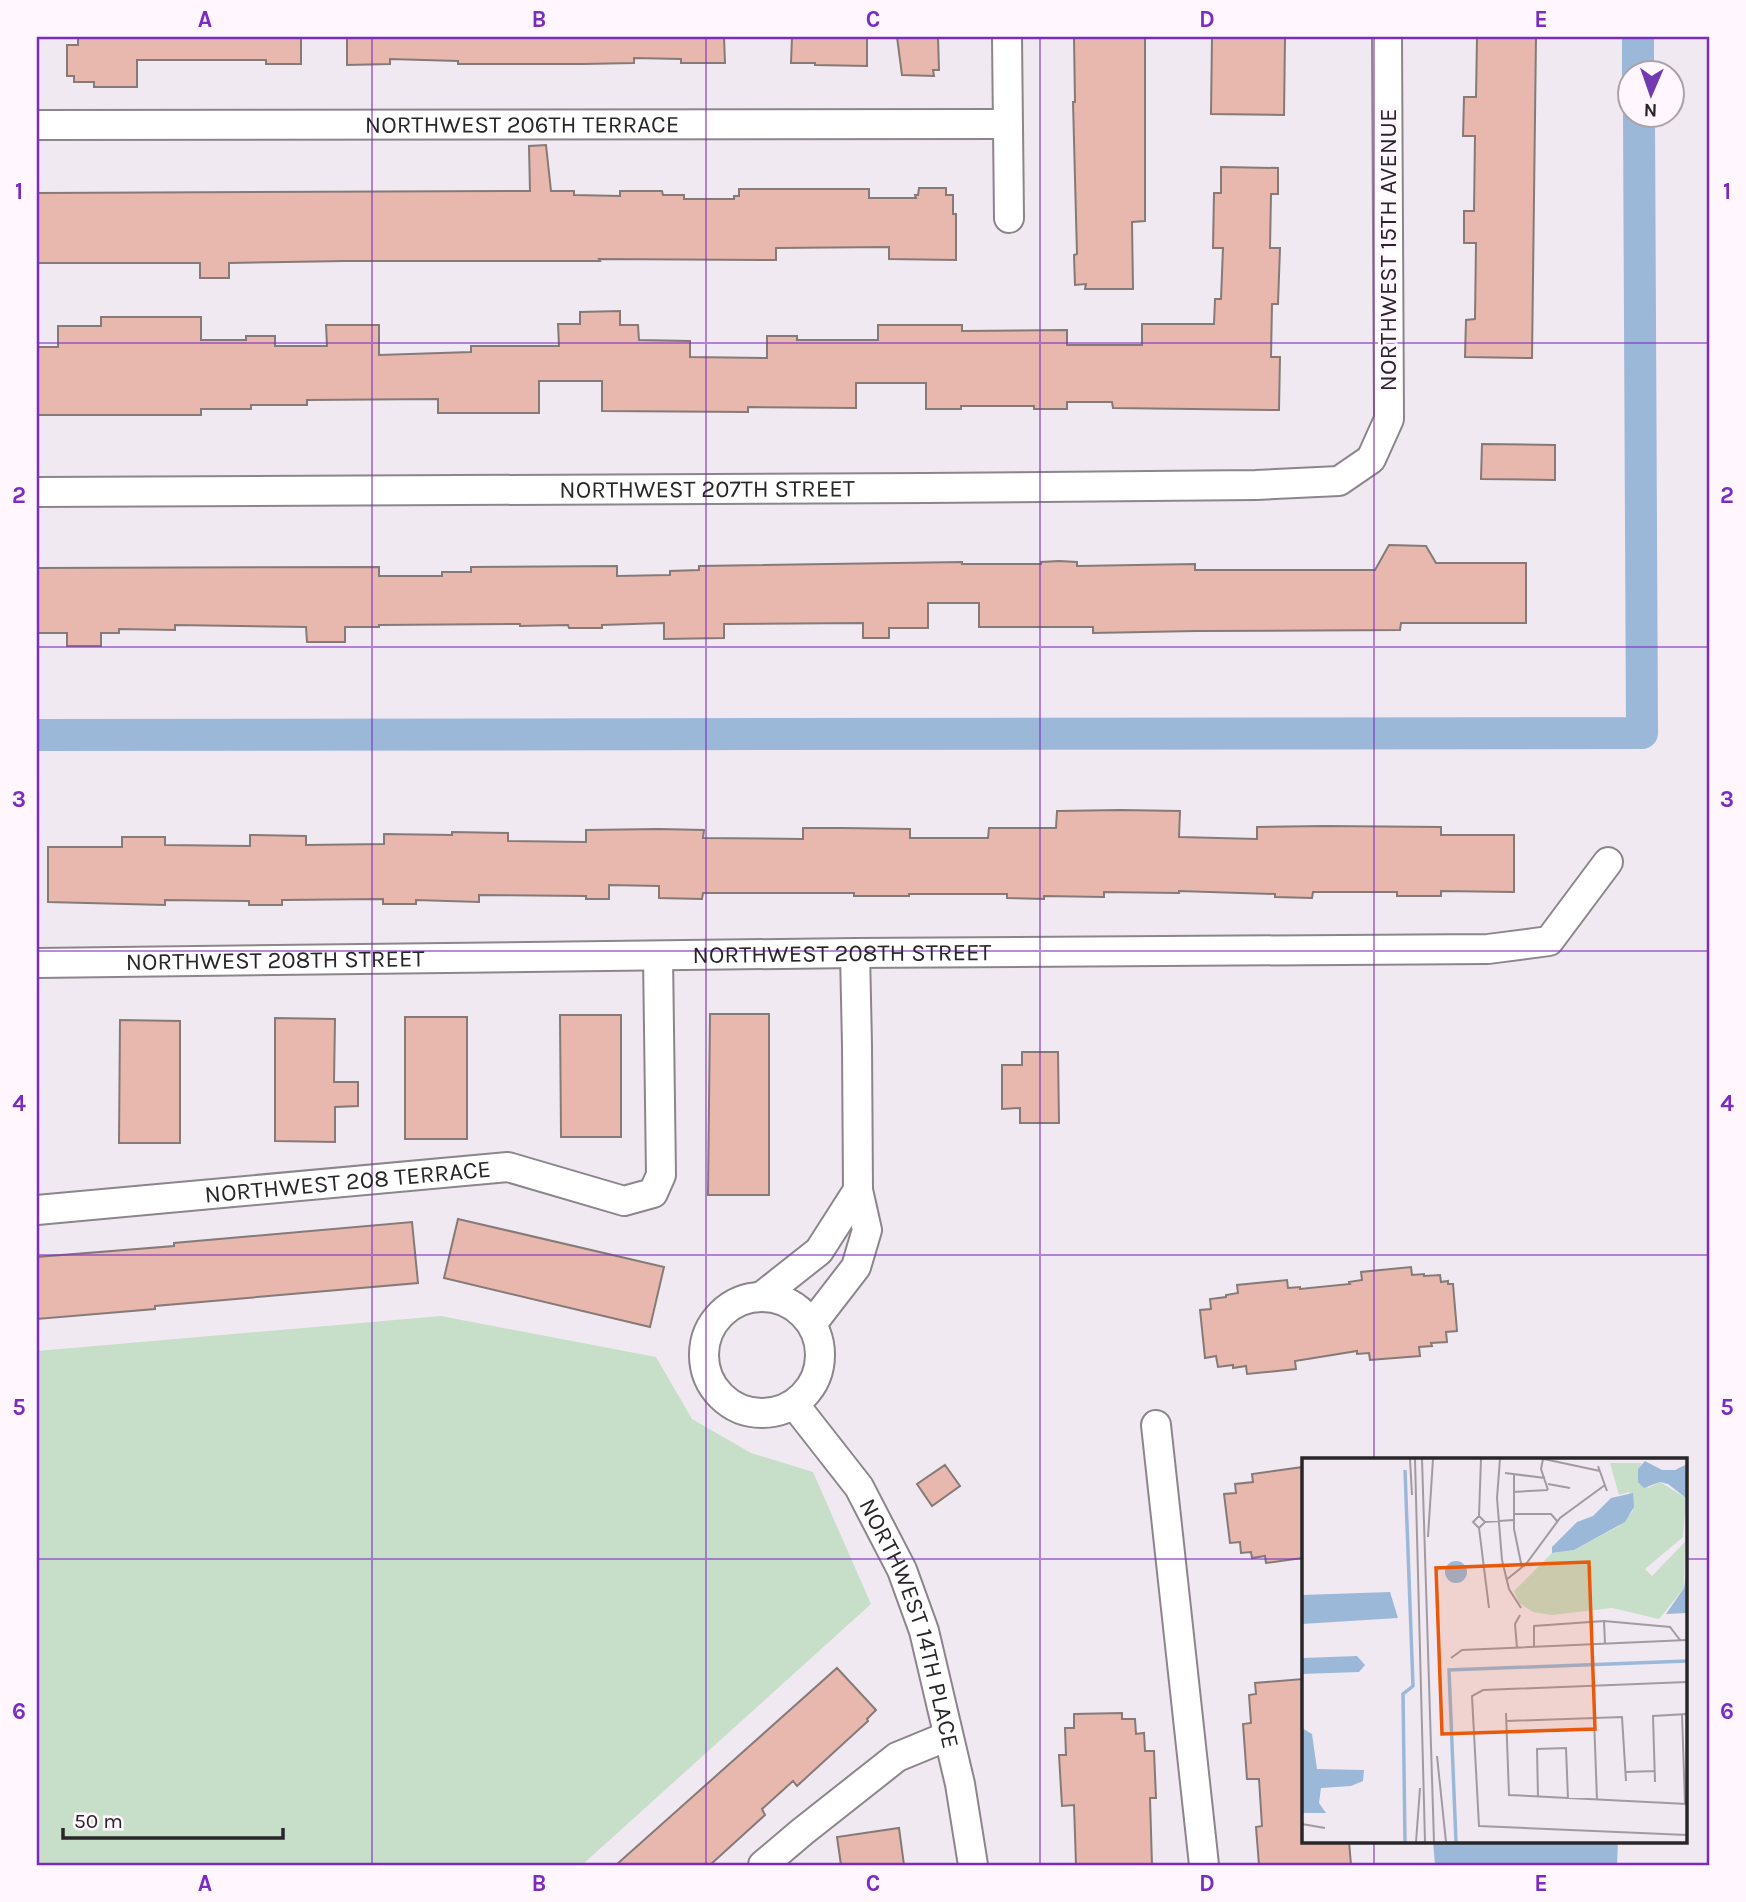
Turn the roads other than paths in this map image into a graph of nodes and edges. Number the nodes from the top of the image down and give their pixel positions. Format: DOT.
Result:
graph roads {
  1 [pos="1007,37"];
  2 [pos="1387,37"];
  3 [pos="1006,124"];
  4 [pos="37,125"];
  5 [pos="1009,218"];
  6 [pos="1371,459"];
  7 [pos="37,492"];
  8 [pos="1608,862"];
  9 [pos="855,953"];
  10 [pos="658,956"];
  11 [pos="37,963"];
  12 [pos="858,1190"];
  13 [pos="37,1210"];
  14 [pos="762,1296"];
  15 [pos="813,1324"];
  16 [pos="794,1404"];
  17 [pos="1156,1426"];
  18 [pos="948,1736"];
  19 [pos="767,1864"];
  20 [pos="973,1865"];
  21 [pos="1204,1865"];
  1 -- 3 [label="street"];
  2 -- 6 [label="street, NORTHWEST 15TH AVENUE"];
  3 -- 4 [label="street, NORTHWEST 206TH TERRACE"];
  3 -- 5 [label="street"];
  6 -- 7 [label="street, NORTHWEST 207TH STREET"];
  8 -- 9 [label="street, NORTHWEST 208TH STREET"];
  9 -- 10 [label="street, NORTHWEST 208TH STREET"];
  9 -- 12 [label="street"];
  10 -- 11 [label="street, NORTHWEST 208TH STREET"];
  10 -- 13 [label="street, NORTHWEST 208 TERRACE"];
  12 -- 14 [label="street"];
  12 -- 15 [label="street"];
  14 -- 15 [label="street"];
  14 -- 16 [label="street"];
  15 -- 16 [label="street"];
  16 -- 18 [label="street, NORTHWEST 14TH PLACE"];
  17 -- 21 [label="street"];
  18 -- 19 [label="street"];
  18 -- 20 [label="street, NORTHWEST 14TH PLACE"];
}
